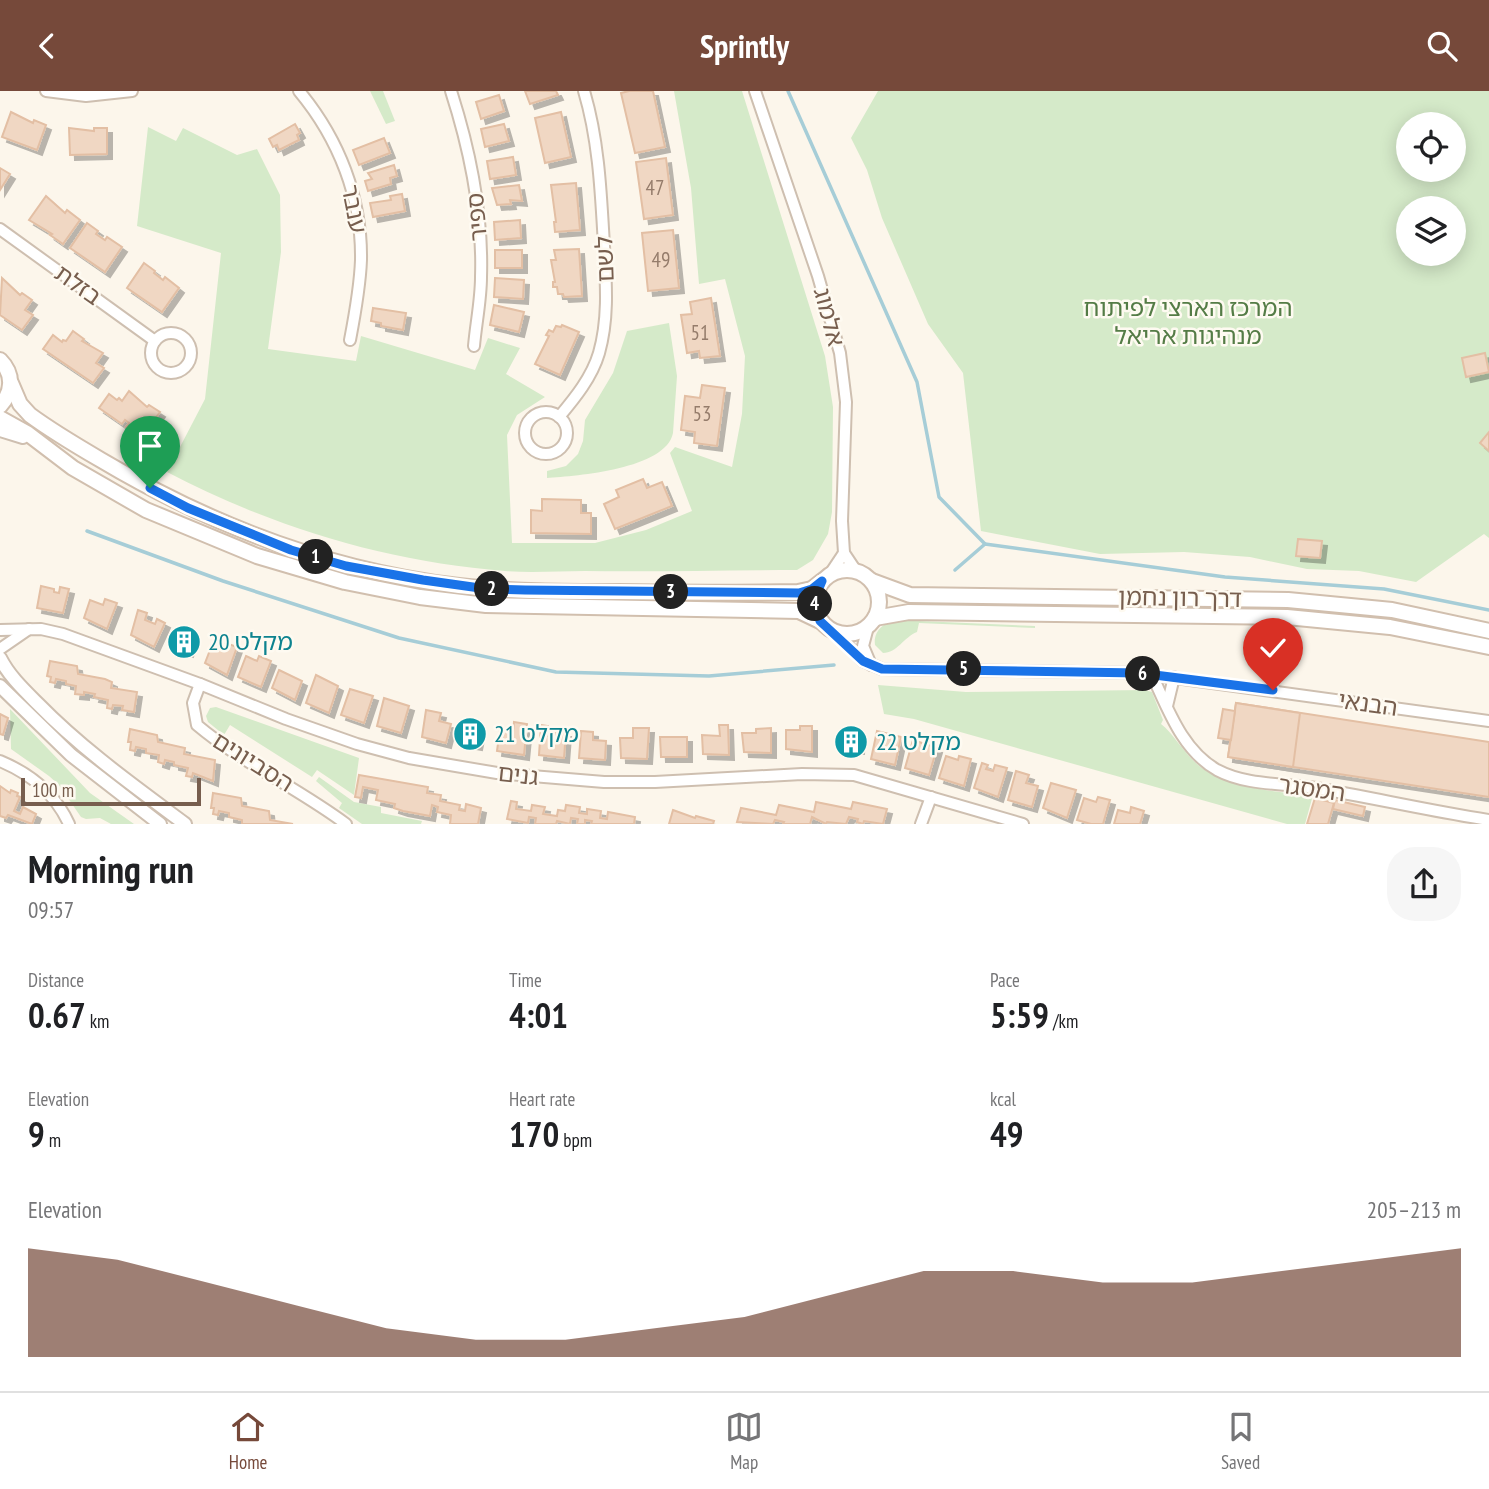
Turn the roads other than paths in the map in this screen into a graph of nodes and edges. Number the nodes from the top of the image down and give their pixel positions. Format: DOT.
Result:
graph roads {
  1 [pos="46,91"];
  2 [pos="132,91"];
  3 [pos="299,91"];
  4 [pos="451,91"];
  5 [pos="584,91"];
  6 [pos="755,91"];
  7 [pos="0,229"];
  8 [pos="350,340"];
  9 [pos="155,341"];
  10 [pos="474,346"];
  11 [pos="0,360"];
  12 [pos="11,383"];
  13 [pos="0,406"];
  14 [pos="559,417"];
  15 [pos="0,418"];
  16 [pos="0,430"];
  17 [pos="48,451"];
  18 [pos="844,553"];
  19 [pos="856,571"];
  20 [pos="826,577"];
  21 [pos="872,581"];
  22 [pos="820,621"];
  23 [pos="872,622"];
  24 [pos="29,629"];
  25 [pos="0,630"];
  26 [pos="1489,631"];
  27 [pos="834,632"];
  28 [pos="1489,647"];
  29 [pos="0,649"];
  30 [pos="0,658"];
  31 [pos="871,665"];
  32 [pos="1152,675"];
  33 [pos="1174,677"];
  34 [pos="200,684"];
  35 [pos="0,686"];
  36 [pos="1167,706"];
  37 [pos="1489,721"];
  38 [pos="0,761"];
  39 [pos="931,797"];
  40 [pos="1489,820"];
  41 [pos="69,824"];
  42 [pos="160,824"];
  43 [pos="185,824"];
  44 [pos="346,824"];
  45 [pos="921,824"];
  46 [pos="1023,824"];
  1 -- 2 [label="street"];
  3 -- 8 [label="street, ענבר"];
  4 -- 10 [label="street, ספיר"];
  5 -- 14 [label="street, לשם"];
  6 -- 18 [label="street, אלמוג"];
  7 -- 9 [label="street, בזלת"];
  11 -- 12 [label="main road"];
  12 -- 13 [label="main road"];
  12 -- 20 [label="main road"];
  14 -- 14 [label="street"];
  15 -- 17 [label="main road"];
  16 -- 17 [label="street"];
  17 -- 22 [label="main road"];
  18 -- 19 [label="street"];
  18 -- 20 [label="street"];
  19 -- 20 [label="main road"];
  19 -- 21 [label="main road"];
  20 -- 22 [label="main road"];
  21 -- 23 [label="main road"];
  21 -- 26 [label="main road, דרך רון נחמן"];
  22 -- 27 [label="main road"];
  23 -- 27 [label="main road"];
  23 -- 28 [label="main road, דרך רון נחמן"];
  23 -- 31 [label="street"];
  24 -- 25 [label="street, גנים"];
  24 -- 29 [label="street"];
  24 -- 34 [label="street, גנים"];
  27 -- 31 [label="street"];
  30 -- 43 [label="street"];
  31 -- 32 [label="street, הבנאי"];
  32 -- 33 [label="street, הבנאי"];
  32 -- 36 [label="street, המסגר"];
  33 -- 36 [label="street"];
  33 -- 37 [label="street, הבנאי"];
  34 -- 39 [label="street, גנים"];
  34 -- 44 [label="street, הסביונים"];
  35 -- 42 [label="street"];
  36 -- 40 [label="street, המסגר"];
  38 -- 41 [label="street"];
  39 -- 45 [label="street"];
  39 -- 46 [label="street, גנים"];
}
